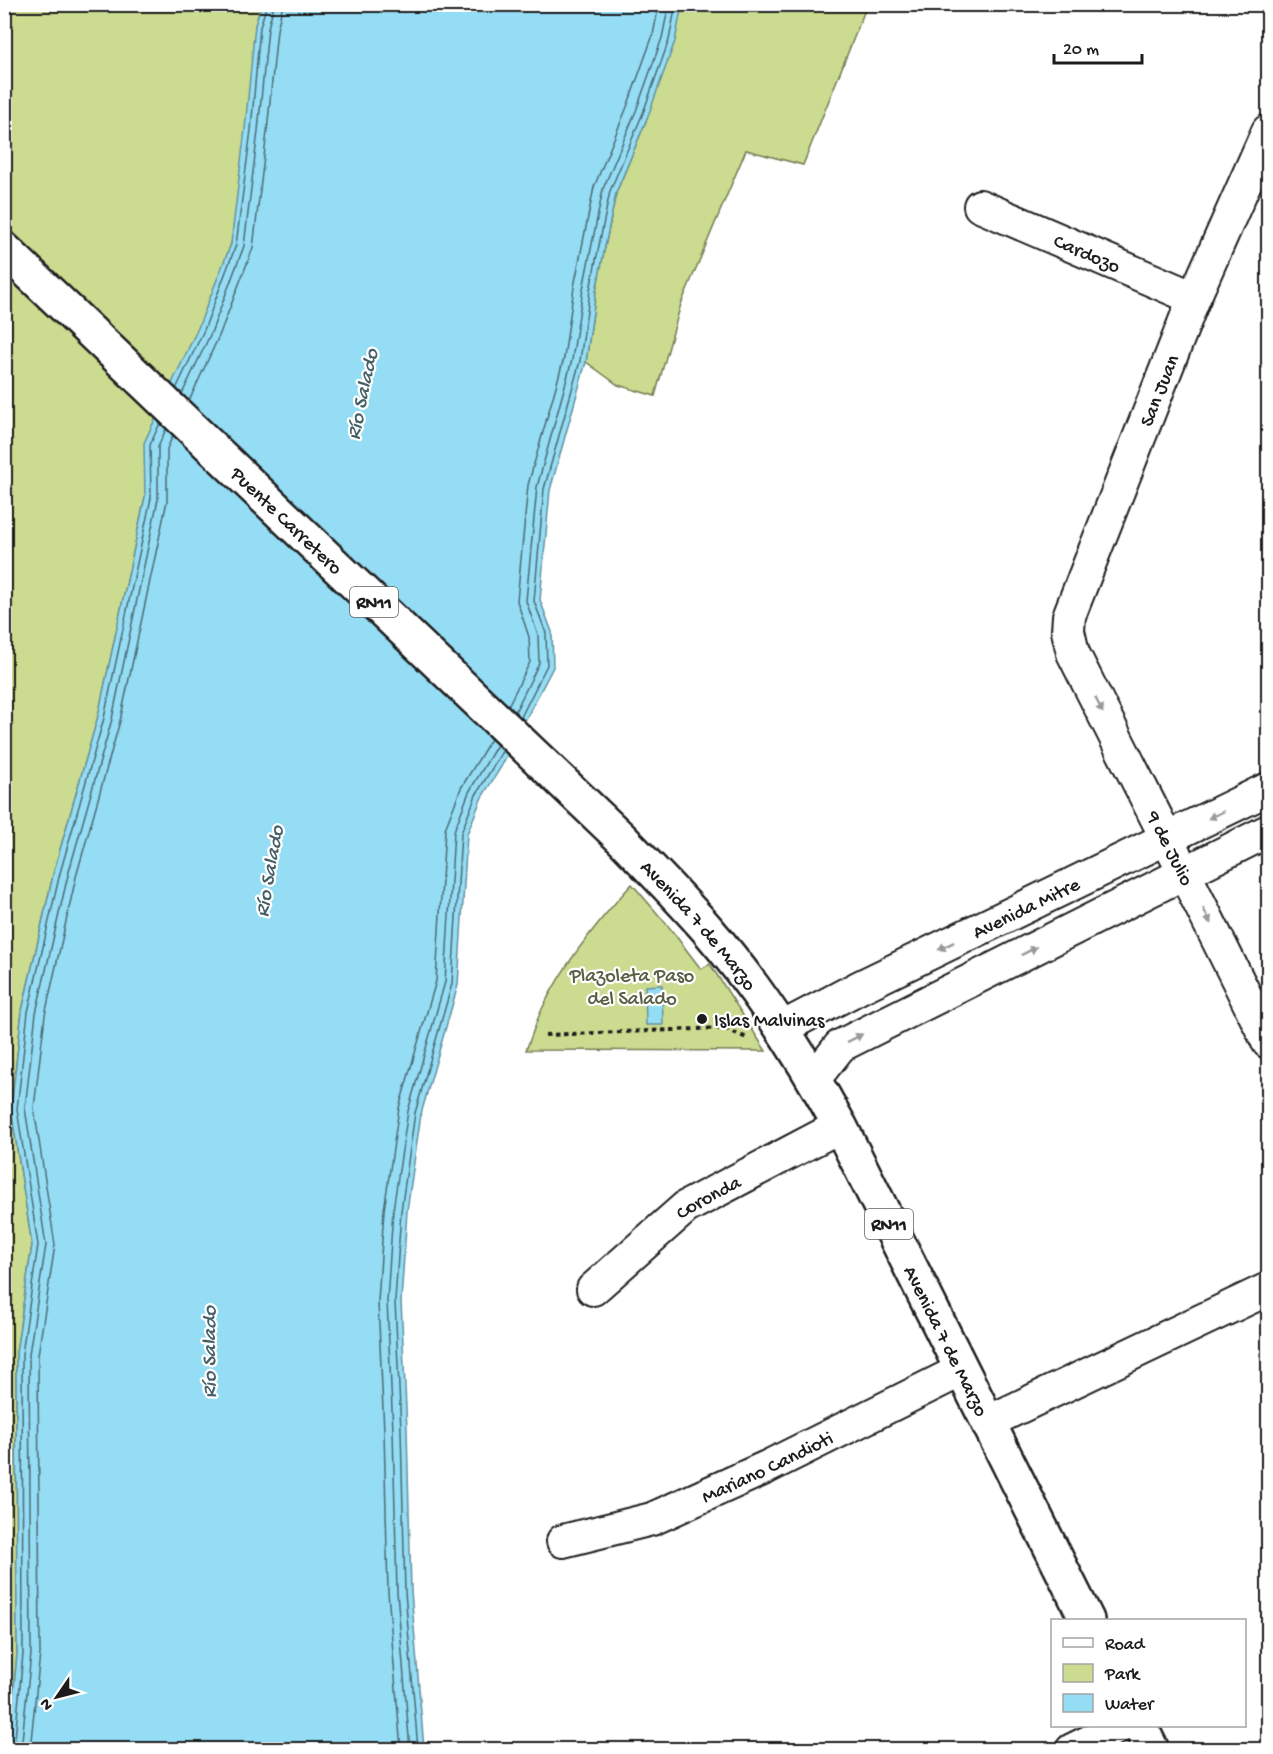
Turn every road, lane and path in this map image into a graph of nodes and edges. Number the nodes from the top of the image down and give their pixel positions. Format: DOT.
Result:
graph roads {
  1 [pos="1269,131"];
  2 [pos="980,206"];
  3 [pos="4,249"];
  4 [pos="1194,298"];
  5 [pos="1073,653"];
  6 [pos="1269,789"];
  7 [pos="1269,831"];
  8 [pos="1166,839"];
  9 [pos="622,840"];
  10 [pos="1186,873"];
  11 [pos="768,1034"];
  12 [pos="545,1035"];
  13 [pos="1269,1041"];
  14 [pos="814,1079"];
  15 [pos="840,1126"];
  16 [pos="593,1289"];
  17 [pos="1269,1289"];
  18 [pos="962,1370"];
  19 [pos="988,1422"];
  20 [pos="563,1541"];
  21 [pos="1087,1619"];
  22 [pos="1117,1727"];
  23 [pos="1141,1727"];
  24 [pos="1072,1749"];
  25 [pos="1152,1749"];
  1 -- 4 [label="street, San Juan"];
  2 -- 4 [label="street, Cardozo"];
  3 -- 9 [label="main road, Puente Carretero / RN11"];
  4 -- 5 [label="street, San Juan"];
  5 -- 8 [label="street, 9 de Julio, one-way"];
  6 -- 8 [label="street, Avenida Mitre, one-way"];
  7 -- 10 [label="street, Avenida Mitre"];
  8 -- 10 [label="street, 9 de Julio"];
  8 -- 11 [label="street, Avenida Mitre, one-way"];
  9 -- 11 [label="main road, Avenida 7 de Marzo / RN11"];
  10 -- 13 [label="street, 9 de Julio, one-way"];
  14 -- 10 [label="street, Avenida Mitre, one-way"];
  11 -- 12 [label="path"];
  11 -- 14 [label="main road, Avenida 7 de Marzo / RN11"];
  14 -- 15 [label="main road, Avenida 7 de Marzo / RN11"];
  15 -- 16 [label="street, Coronda"];
  15 -- 18 [label="main road, Avenida 7 de Marzo / RN11"];
  17 -- 19 [label="street"];
  18 -- 19 [label="main road, Avenida 7 de Marzo / RN11"];
  18 -- 20 [label="street, Mariano Candioti"];
  19 -- 21 [label="main road, Avenida 7 de Marzo / RN11"];
  22 -- 24 [label="street"];
  23 -- 25 [label="main road"];
}
